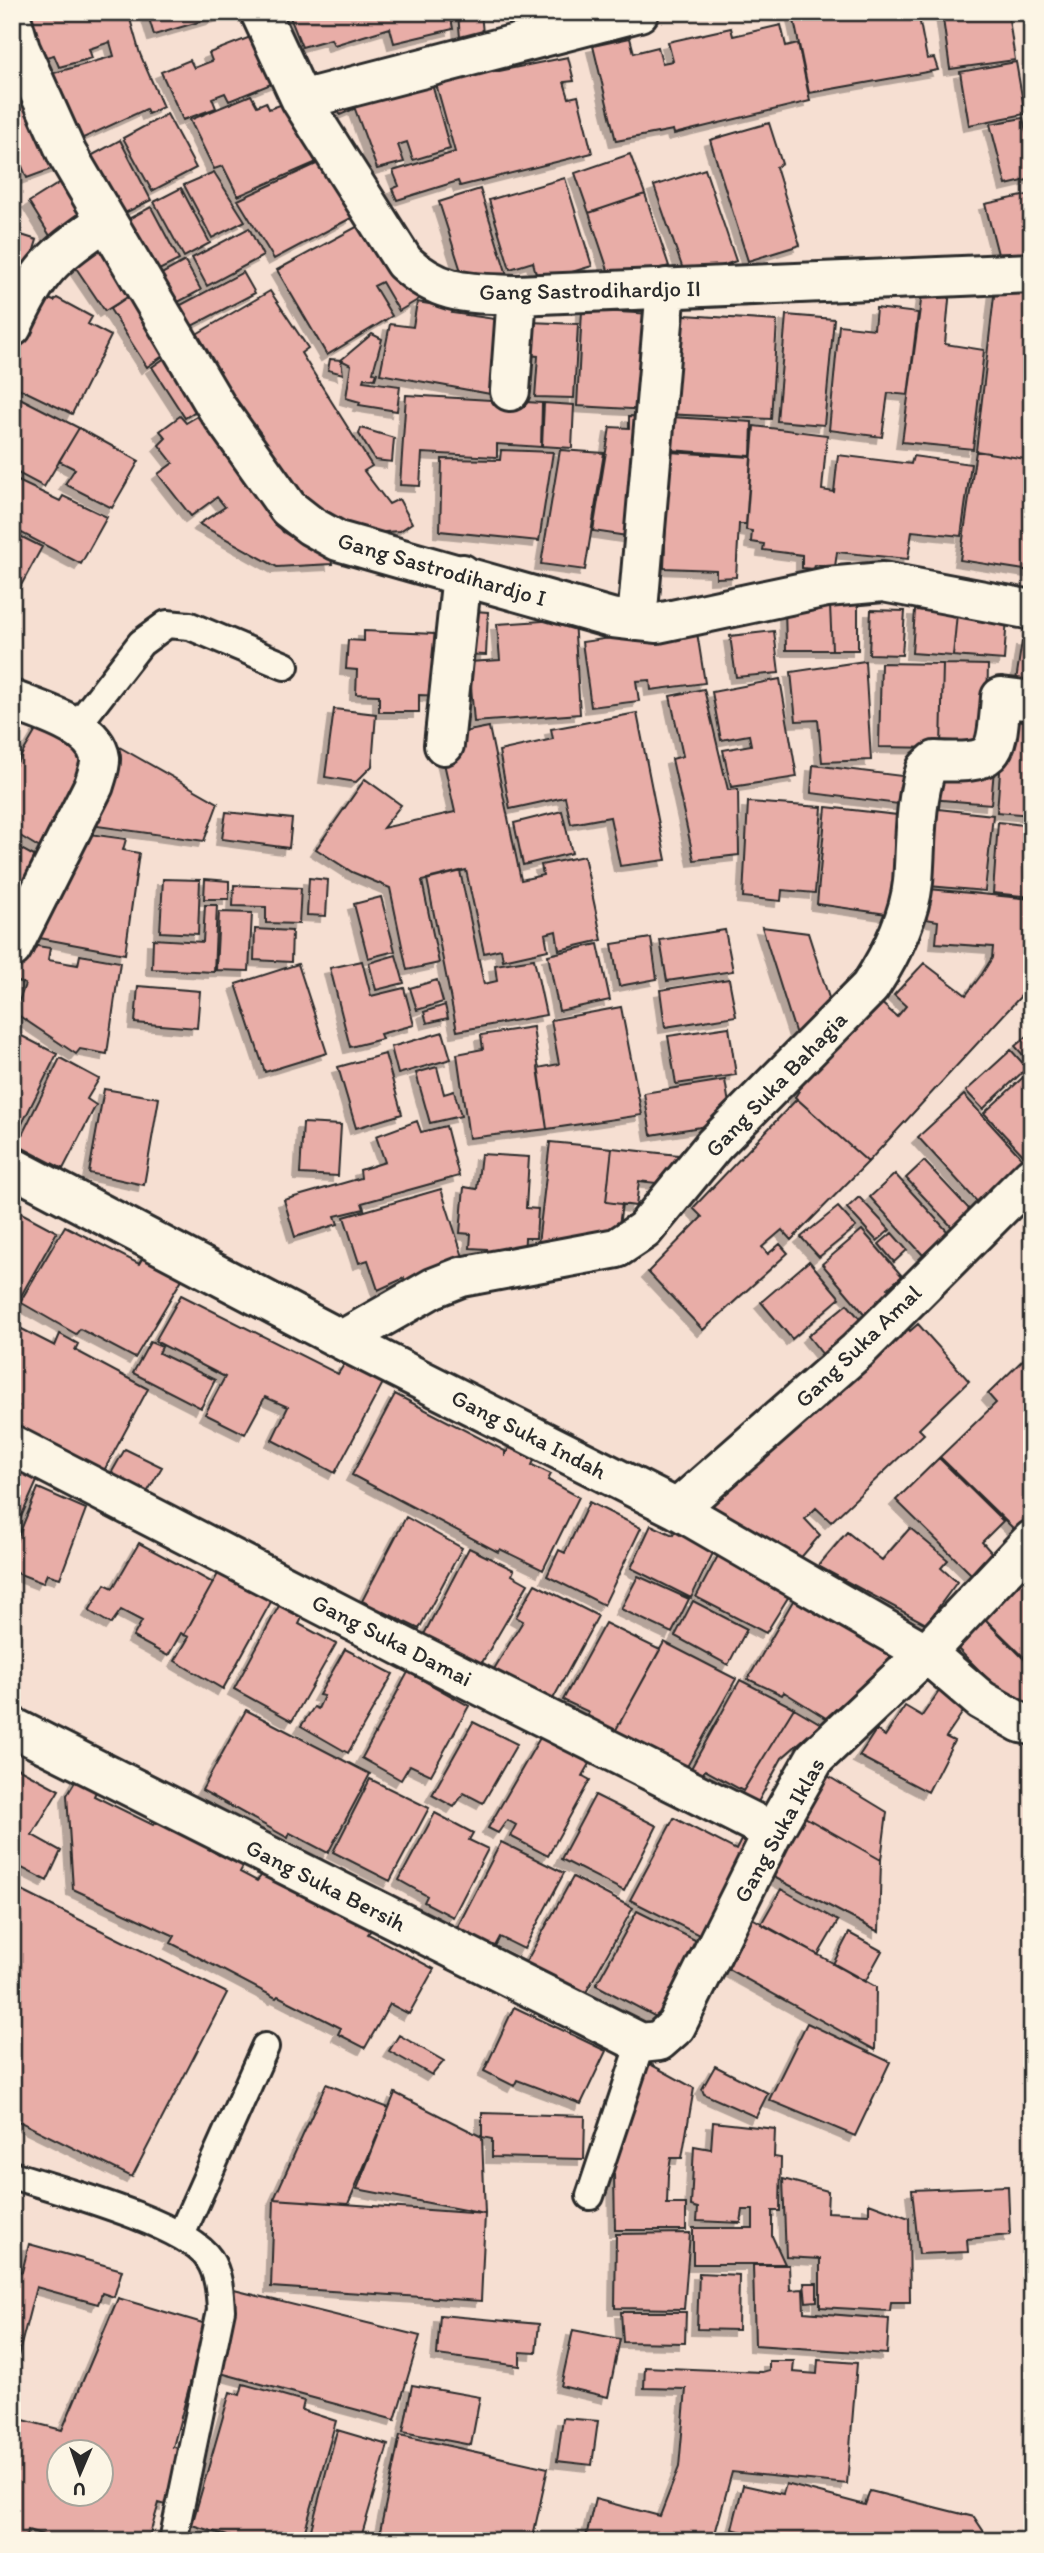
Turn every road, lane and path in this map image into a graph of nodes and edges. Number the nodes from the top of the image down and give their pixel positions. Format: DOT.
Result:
graph roads {
  1 [pos="260,12"];
  2 [pos="639,12"];
  3 [pos="12,20"];
  4 [pos="301,100"];
  5 [pos="106,220"];
  6 [pos="1032,273"];
  7 [pos="666,288"];
  8 [pos="517,295"];
  9 [pos="12,327"];
  10 [pos="510,391"];
  11 [pos="462,574"];
  12 [pos="1032,610"];
  13 [pos="637,621"];
  14 [pos="285,666"];
  15 [pos="12,700"];
  16 [pos="1032,701"];
  17 [pos="75,728"];
  18 [pos="444,745"];
  19 [pos="12,948"];
  20 [pos="12,1167"];
  21 [pos="1032,1176"];
  22 [pos="342,1340"];
  23 [pos="12,1445"];
  24 [pos="677,1509"];
  25 [pos="1032,1540"];
  26 [pos="926,1653"];
  27 [pos="1032,1725"];
  28 [pos="12,1727"];
  29 [pos="774,1832"];
  30 [pos="640,2043"];
  31 [pos="265,2047"];
  32 [pos="12,2175"];
  33 [pos="590,2196"];
  34 [pos="181,2235"];
  35 [pos="173,2541"];
  1 -- 4 [label="street, Gang Sastrodihardjo II"];
  2 -- 4 [label="street"];
  3 -- 5 [label="street, Gang Sastrodihardjo I"];
  4 -- 8 [label="street, Gang Sastrodihardjo II"];
  5 -- 9 [label="street"];
  5 -- 11 [label="street, Gang Sastrodihardjo I"];
  6 -- 7 [label="street, Gang Sastrodihardjo II"];
  7 -- 8 [label="street, Gang Sastrodihardjo II"];
  7 -- 13 [label="street"];
  8 -- 10 [label="street"];
  11 -- 13 [label="street, Gang Sastrodihardjo I"];
  11 -- 18 [label="street"];
  12 -- 13 [label="street, Gang Sastrodihardjo I"];
  14 -- 17 [label="lane"];
  15 -- 17 [label="street"];
  16 -- 22 [label="street, Gang Suka Bahagia"];
  17 -- 19 [label="street"];
  20 -- 22 [label="street, Gang Suka Indah"];
  21 -- 24 [label="street, Gang Suka Amal"];
  22 -- 24 [label="street, Gang Suka Indah"];
  23 -- 29 [label="street, Gang Suka Damai"];
  24 -- 26 [label="street, Gang Suka Indah"];
  25 -- 26 [label="street, Gang Suka Iklas"];
  26 -- 27 [label="street, Gang Suka Indah"];
  26 -- 29 [label="street, Gang Suka Iklas"];
  28 -- 30 [label="street, Gang Suka Bersih"];
  29 -- 30 [label="street, Gang Suka Iklas"];
  30 -- 33 [label="lane"];
  31 -- 34 [label="lane"];
  32 -- 34 [label="lane"];
  34 -- 35 [label="lane"];
}
